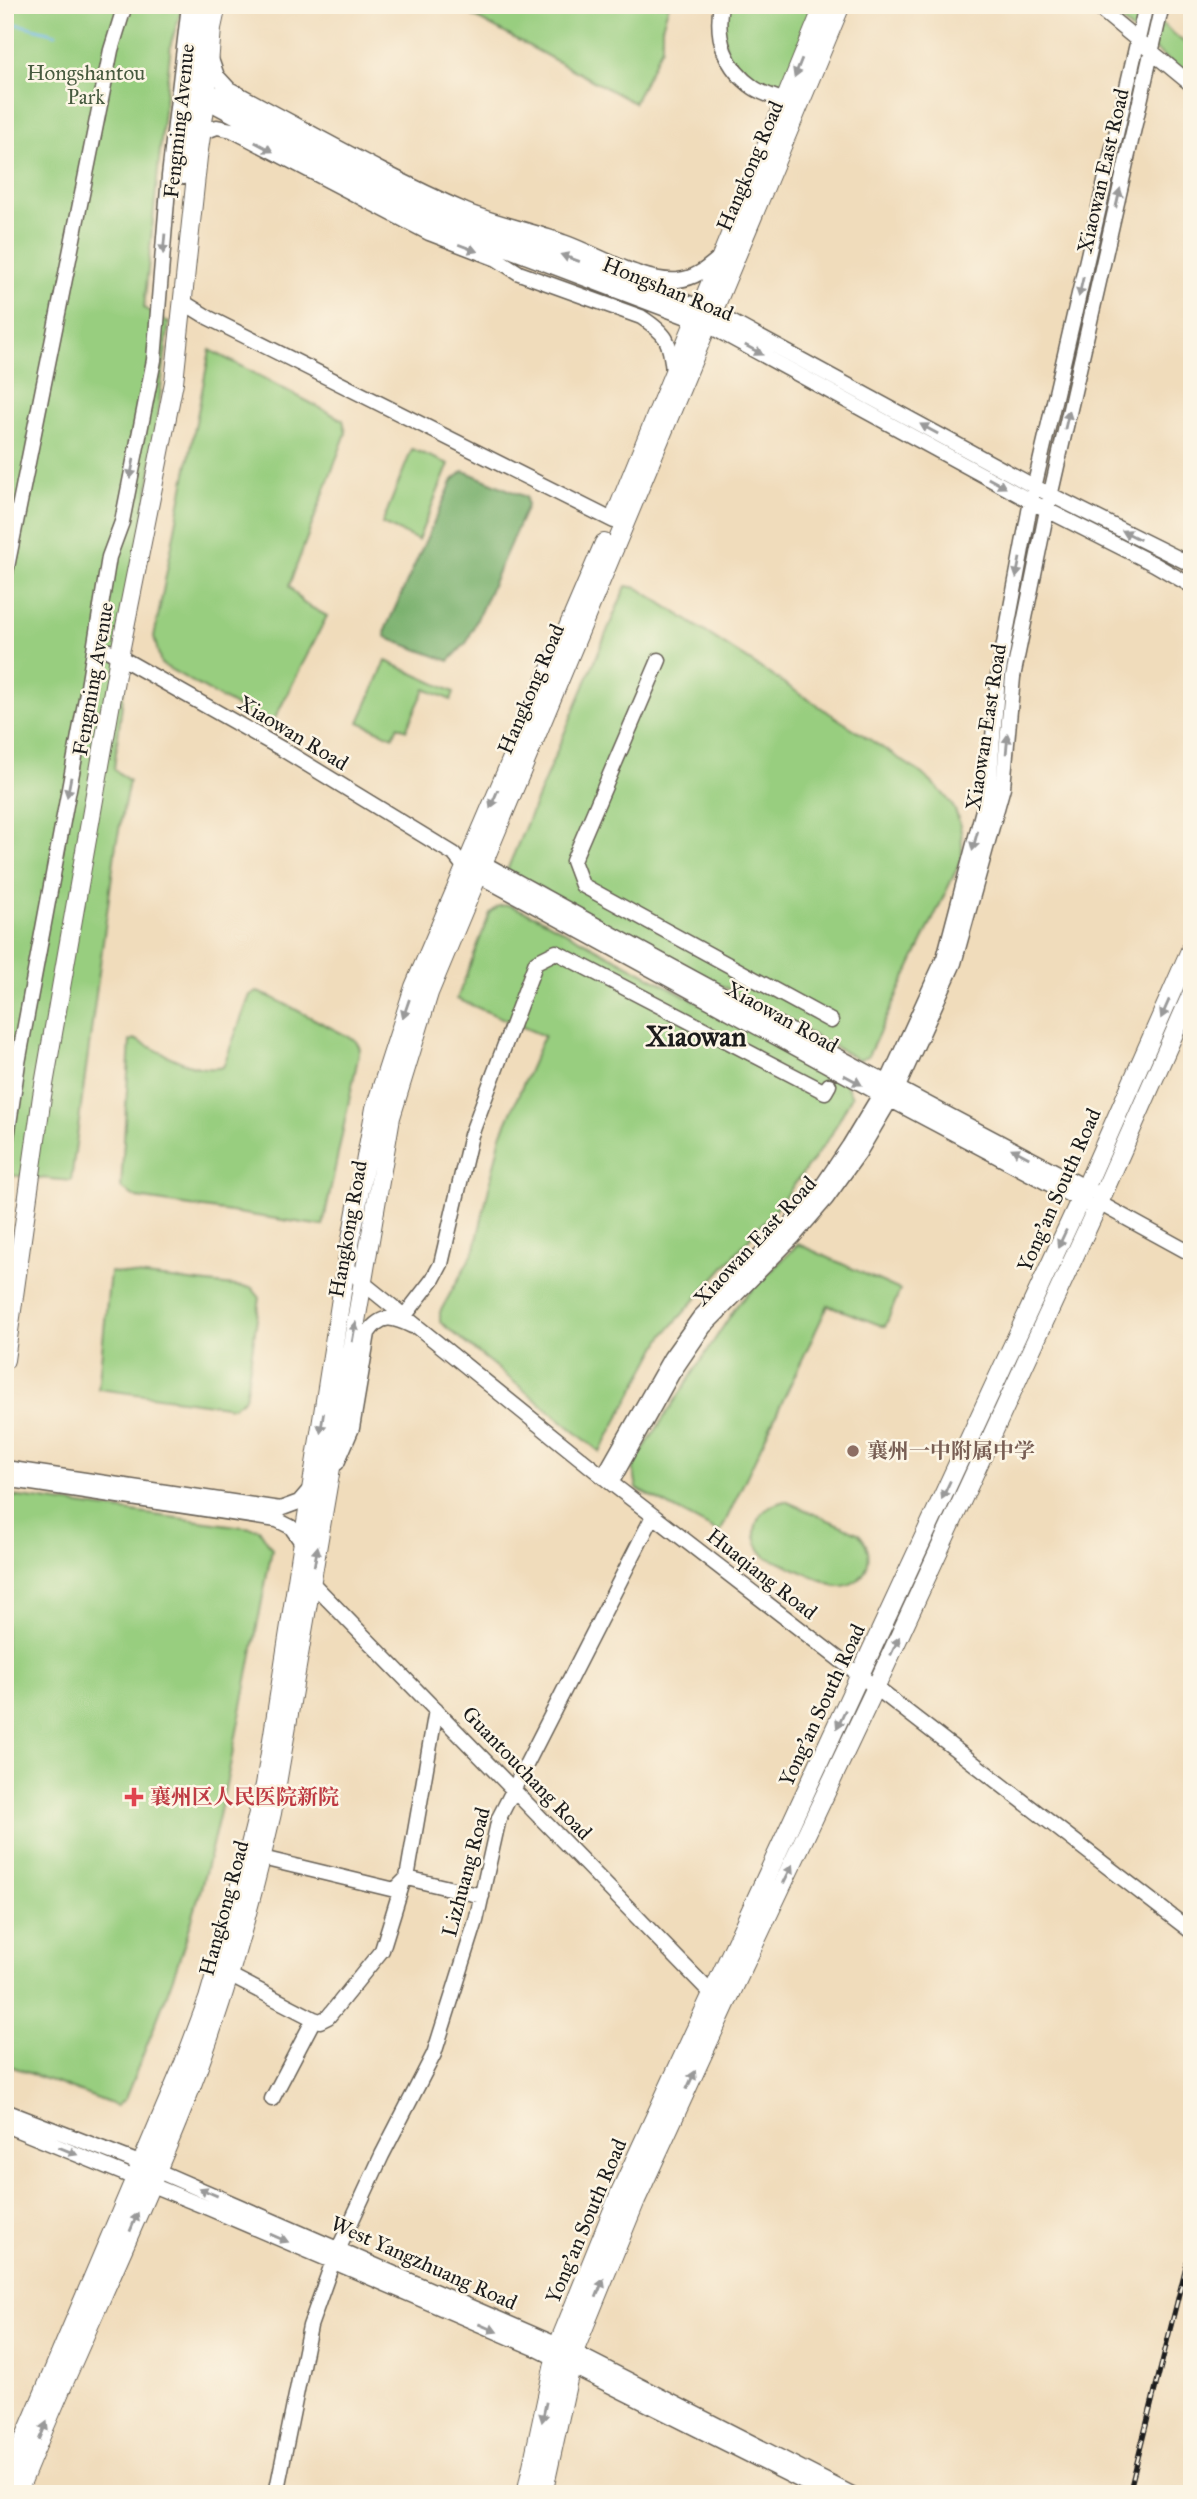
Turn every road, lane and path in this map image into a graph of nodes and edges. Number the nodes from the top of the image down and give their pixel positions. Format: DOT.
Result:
graph roads {
  1 [pos="125,5"];
  2 [pos="189,5"];
  3 [pos="205,5"];
  4 [pos="217,5"];
  5 [pos="721,5"];
  6 [pos="824,5"];
  7 [pos="841,5"];
  8 [pos="1095,5"];
  9 [pos="1146,5"];
  10 [pos="1162,5"];
  11 [pos="1137,40"];
  12 [pos="1152,52"];
  13 [pos="210,55"];
  14 [pos="1192,85"];
  15 [pos="199,91"];
  16 [pos="785,101"];
  17 [pos="201,132"];
  18 [pos="720,257"];
  19 [pos="183,302"];
  20 [pos="704,316"];
  21 [pos="673,371"];
  22 [pos="1051,493"];
  23 [pos="1033,494"];
  24 [pos="1047,510"];
  25 [pos="614,521"];
  26 [pos="1192,565"];
  27 [pos="5,577"];
  28 [pos="1192,586"];
  29 [pos="114,654"];
  30 [pos="659,660"];
  31 [pos="470,863"];
  32 [pos="1192,946"];
  33 [pos="1192,993"];
  34 [pos="831,1021"];
  35 [pos="829,1085"];
  36 [pos="889,1091"];
  37 [pos="5,1151"];
  38 [pos="26,1179"];
  39 [pos="1083,1194"];
  40 [pos="1099,1203"];
  41 [pos="1192,1254"];
  42 [pos="346,1266"];
  43 [pos="362,1282"];
  44 [pos="5,1290"];
  45 [pos="406,1314"];
  46 [pos="427,1332"];
  47 [pos="5,1360"];
  48 [pos="5,1468"];
  49 [pos="5,1479"];
  50 [pos="607,1480"];
  51 [pos="320,1486"];
  52 [pos="653,1516"];
  53 [pos="303,1544"];
  54 [pos="312,1582"];
  55 [pos="860,1677"];
  56 [pos="875,1689"];
  57 [pos="436,1710"];
  58 [pos="514,1790"];
  59 [pos="262,1858"];
  60 [pos="405,1880"];
  61 [pos="482,1896"];
  62 [pos="1192,1932"];
  63 [pos="229,1975"];
  64 [pos="712,1994"];
  65 [pos="314,2019"];
  66 [pos="272,2099"];
  67 [pos="5,2111"];
  68 [pos="5,2125"];
  69 [pos="146,2175"];
  70 [pos="336,2255"];
  71 [pos="565,2355"];
  72 [pos="5,2484"];
  73 [pos="18,2494"];
  74 [pos="276,2494"];
  75 [pos="526,2494"];
  76 [pos="542,2494"];
  77 [pos="827,2494"];
  78 [pos="852,2494"];
  1 -- 27 [label="street"];
  2 -- 37 [label="street, one-way"];
  3 -- 15 [label="main road, Fengming Avenue"];
  4 -- 13 [label="main road, Fengming Avenue"];
  5 -- 16 [label="street"];
  6 -- 16 [label="main road, Hangkong Road, one-way"];
  7 -- 20 [label="main road, Hangkong Road"];
  8 -- 11 [label="street"];
  9 -- 11 [label="street, Xiaowan East Road"];
  10 -- 12 [label="street, Xiaowan East Road"];
  11 -- 12 [label="street"];
  11 -- 23 [label="street, Xiaowan East Road, one-way"];
  12 -- 14 [label="street"];
  22 -- 12 [label="street, Xiaowan East Road, one-way"];
  13 -- 15 [label="main road, Fengming Avenue"];
  13 -- 18 [label="street"];
  15 -- 17 [label="main road, Fengming Avenue"];
  20 -- 15 [label="street, Hongshan Road, one-way"];
  15 -- 29 [label="main road, Fengming Avenue"];
  16 -- 18 [label="main road, Hangkong Road"];
  17 -- 19 [label="main road, Fengming Avenue"];
  17 -- 21 [label="street, one-way"];
  18 -- 20 [label="main road, Hangkong Road"];
  19 -- 25 [label="street"];
  19 -- 29 [label="main road, Fengming Avenue"];
  20 -- 21 [label="main road, Hangkong Road"];
  20 -- 23 [label="street, Hongshan Road"];
  20 -- 31 [label="main road, Hangkong Road"];
  21 -- 25 [label="main road, Hangkong Road"];
  22 -- 23 [label="street, Hongshan Road"];
  22 -- 24 [label="street, Xiaowan East Road"];
  26 -- 22 [label="street, Hongshan Road, one-way"];
  23 -- 24 [label="street, Hongshan Road"];
  23 -- 36 [label="street, Xiaowan East Road, one-way"];
  24 -- 28 [label="street, Hongshan Road"];
  36 -- 24 [label="street, Xiaowan East Road, one-way"];
  25 -- 31 [label="main road, Hangkong Road, one-way"];
  29 -- 31 [label="street, Xiaowan Road"];
  29 -- 38 [label="main road, Fengming Avenue"];
  30 -- 34 [label="street"];
  31 -- 36 [label="street, Xiaowan Road"];
  31 -- 42 [label="main road, Hangkong Road, one-way"];
  31 -- 43 [label="main road, Hangkong Road"];
  32 -- 39 [label="main road, Yong'an South Road, one-way"];
  33 -- 40 [label="main road, Yong'an South Road"];
  35 -- 45 [label="street"];
  36 -- 39 [label="street, Xiaowan Road"];
  36 -- 50 [label="street, Xiaowan East Road"];
  38 -- 44 [label="main road, Fengming Avenue"];
  38 -- 47 [label="main road, Fengming Avenue"];
  39 -- 40 [label="street, Xiaowan Road"];
  39 -- 55 [label="main road, Yong'an South Road, one-way"];
  40 -- 41 [label="street, Xiaowan Road"];
  56 -- 40 [label="main road, Yong'an South Road, one-way"];
  42 -- 43 [label="street, Huaqiang Road"];
  42 -- 51 [label="main road, Hangkong Road, one-way"];
  43 -- 45 [label="street, Huaqiang Road"];
  51 -- 43 [label="main road, Hangkong Road, one-way"];
  45 -- 46 [label="street, Huaqiang Road"];
  46 -- 50 [label="street, Huaqiang Road"];
  46 -- 51 [label="street"];
  48 -- 51 [label="street"];
  49 -- 53 [label="street"];
  50 -- 52 [label="street, Huaqiang Road"];
  51 -- 53 [label="main road, Hangkong Road"];
  54 -- 51 [label="main road, Hangkong Road, one-way"];
  52 -- 55 [label="street, Huaqiang Road"];
  52 -- 58 [label="street, Lizhuang Road"];
  53 -- 69 [label="main road, Hangkong Road"];
  54 -- 57 [label="street, Guantouchang Road"];
  54 -- 59 [label="main road, Hangkong Road"];
  55 -- 56 [label="street, Huaqiang Road"];
  55 -- 64 [label="main road, Yong'an South Road, one-way"];
  56 -- 62 [label="street, Huaqiang Road"];
  71 -- 56 [label="main road, Yong'an South Road, one-way"];
  57 -- 58 [label="street, Guantouchang Road"];
  57 -- 60 [label="street"];
  58 -- 61 [label="street, Lizhuang Road"];
  58 -- 64 [label="street, Guantouchang Road"];
  59 -- 60 [label="street"];
  59 -- 63 [label="main road, Hangkong Road"];
  60 -- 61 [label="street"];
  60 -- 65 [label="street"];
  61 -- 70 [label="street, Lizhuang Road"];
  63 -- 65 [label="street"];
  63 -- 69 [label="main road, Hangkong Road"];
  64 -- 71 [label="main road, Yong'an South Road"];
  65 -- 66 [label="street"];
  67 -- 69 [label="street, West Yangzhuang Road"];
  68 -- 69 [label="street, West Yangzhuang Road, one-way"];
  69 -- 70 [label="street, West Yangzhuang Road"];
  69 -- 72 [label="main road, Hangkong Road"];
  73 -- 69 [label="main road, Hangkong Road, one-way"];
  70 -- 71 [label="street, West Yangzhuang Road"];
  70 -- 74 [label="street, Lizhuang Road"];
  71 -- 75 [label="main road, Yong'an South Road, one-way"];
  71 -- 76 [label="main road, Yong'an South Road"];
  71 -- 77 [label="street, West Yangzhuang Road"];
  71 -- 78 [label="street, West Yangzhuang Road"];
}
